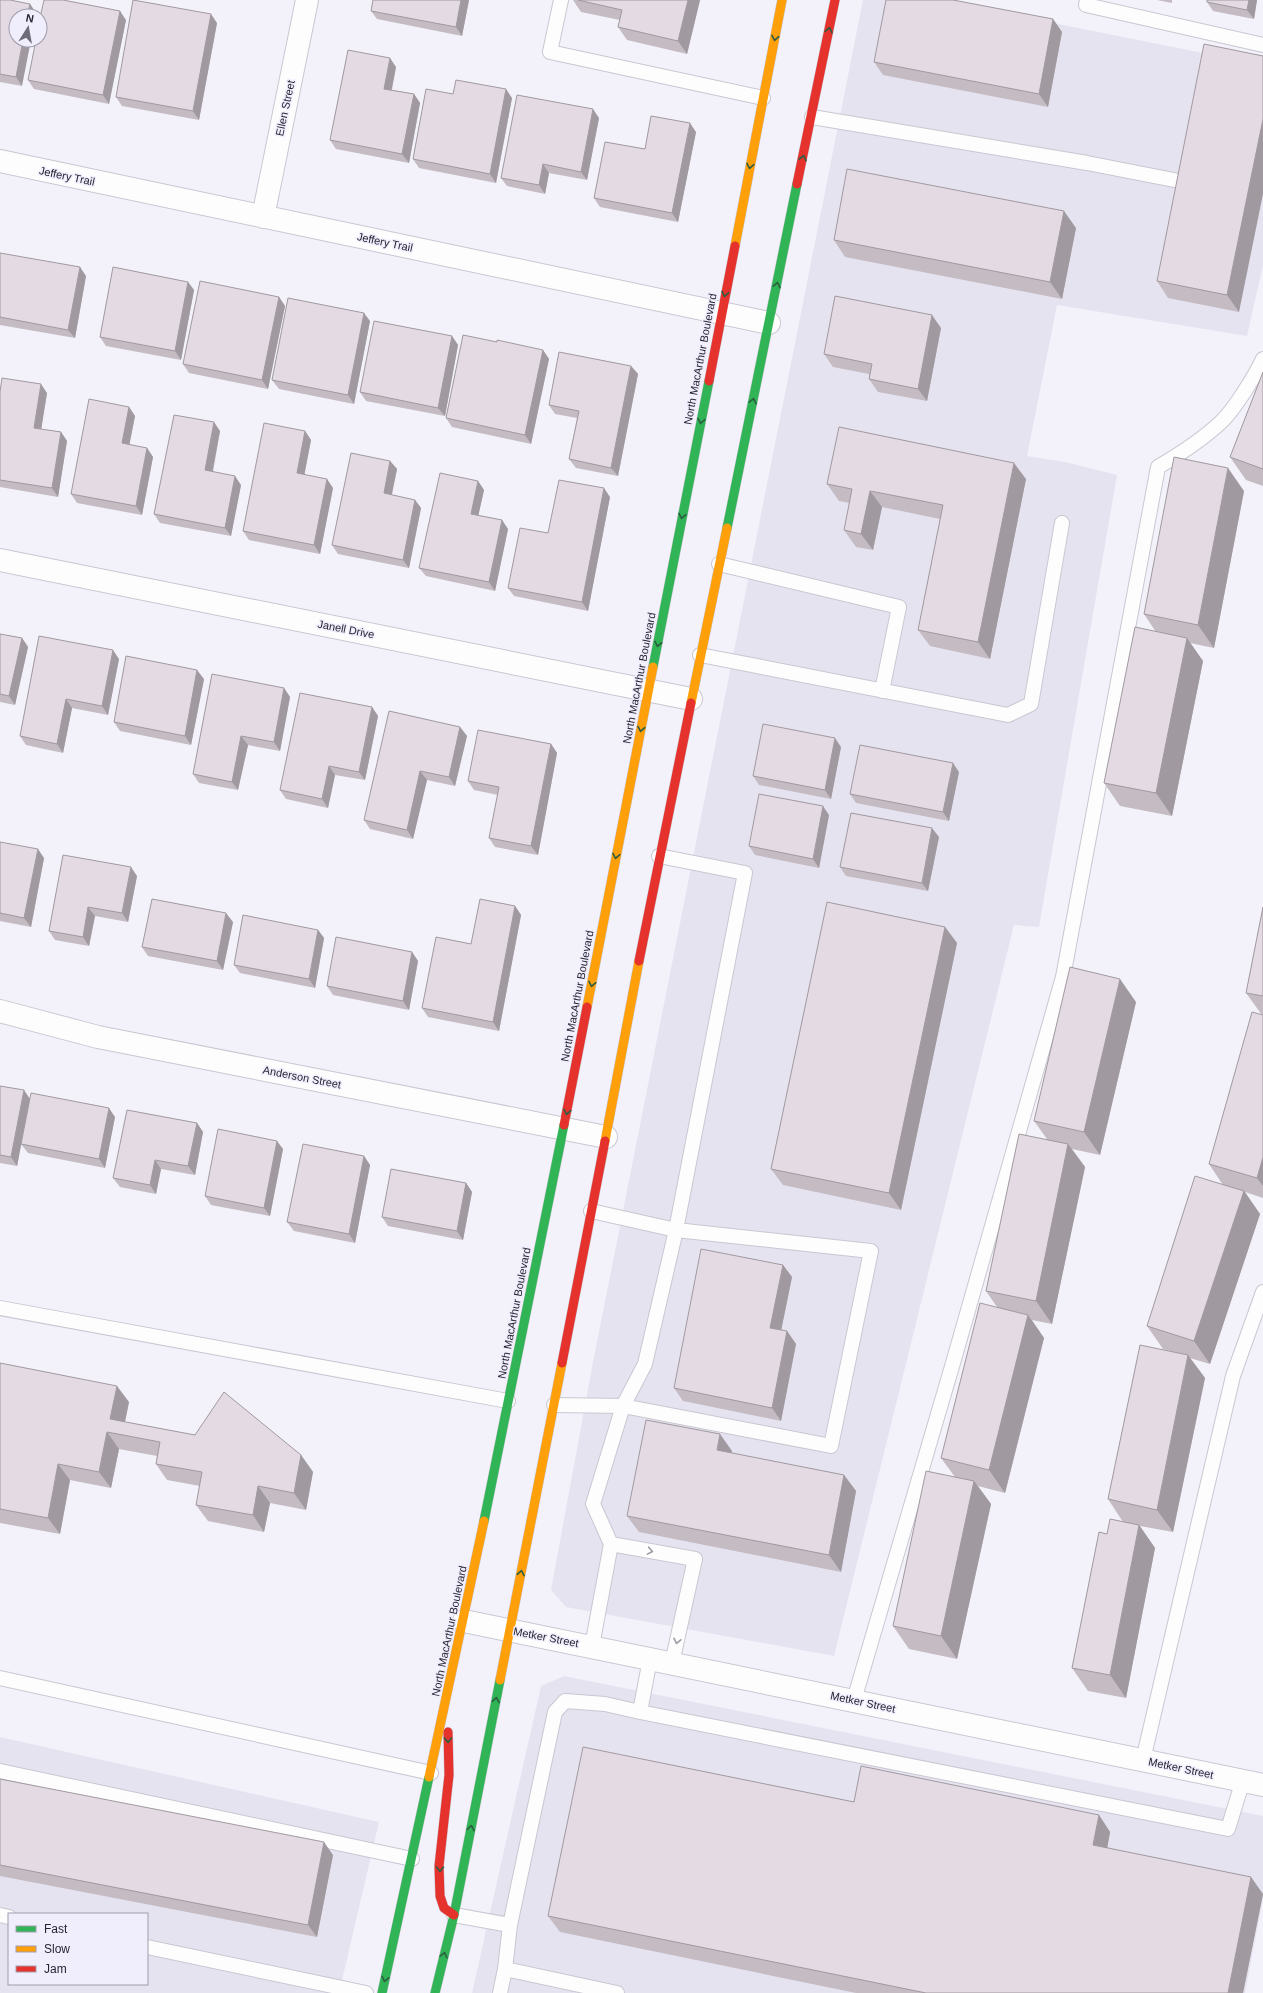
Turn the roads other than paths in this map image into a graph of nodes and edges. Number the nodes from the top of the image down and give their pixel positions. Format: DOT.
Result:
graph roads {
  1 [pos="307,0"];
  2 [pos="561,0"];
  3 [pos="782,0"];
  4 [pos="835,0"];
  5 [pos="1087,0"];
  6 [pos="1263,45"];
  7 [pos="763,98"];
  8 [pos="812,117"];
  9 [pos="0,162"];
  10 [pos="1174,180"];
  11 [pos="263,217"];
  12 [pos="722,313"];
  13 [pos="769,323"];
  14 [pos="1263,359"];
  15 [pos="1062,522"];
  16 [pos="0,560"];
  17 [pos="719,564"];
  18 [pos="700,655"];
  19 [pos="649,690"];
  20 [pos="882,691"];
  21 [pos="691,699"];
  22 [pos="659,856"];
  23 [pos="0,1011"];
  24 [pos="564,1128"];
  25 [pos="606,1137"];
  26 [pos="591,1212"];
  27 [pos="676,1230"];
  28 [pos="1263,1292"];
  29 [pos="0,1308"];
  30 [pos="508,1401"];
  31 [pos="554,1405"];
  32 [pos="623,1406"];
  33 [pos="611,1544"];
  34 [pos="464,1621"];
  35 [pos="510,1630"];
  36 [pos="592,1646"];
  37 [pos="650,1659"];
  38 [pos="672,1663"];
  39 [pos="0,1678"];
  40 [pos="854,1700"];
  41 [pos="447,1701"];
  42 [pos="640,1712"];
  43 [pos="1143,1760"];
  44 [pos="0,1771"];
  45 [pos="431,1773"];
  46 [pos="1253,1783"];
  47 [pos="412,1859"];
  48 [pos="454,1915"];
  49 [pos="510,1925"];
  50 [pos="148,1947"];
  51 [pos="505,1969"];
  52 [pos="366,1993"];
  53 [pos="382,1993"];
  54 [pos="435,1993"];
  55 [pos="500,1993"];
  56 [pos="617,1993"];
  1 -- 11 [label="street, Ellen Street"];
  2 -- 7 [label="lane"];
  3 -- 7 [label="main road, North MacArthur Boulevard, one-way"];
  8 -- 4 [label="main road, one-way"];
  5 -- 6 [label="lane"];
  7 -- 12 [label="main road, North MacArthur Boulevard, one-way"];
  8 -- 10 [label="lane"];
  13 -- 8 [label="main road, one-way"];
  9 -- 11 [label="street, Jeffery Trail"];
  11 -- 12 [label="street, Jeffery Trail"];
  12 -- 13 [label="street, Jeffery Trail"];
  12 -- 19 [label="main road, North MacArthur Boulevard, one-way"];
  17 -- 13 [label="main road, one-way"];
  14 -- 40 [label="lane"];
  15 -- 20 [label="lane"];
  16 -- 19 [label="street, Janell Drive"];
  17 -- 18 [label="main road"];
  17 -- 20 [label="lane"];
  18 -- 20 [label="lane"];
  18 -- 21 [label="main road"];
  19 -- 21 [label="street, Janell Drive"];
  19 -- 24 [label="main road, North MacArthur Boulevard, one-way"];
  21 -- 22 [label="main road"];
  22 -- 25 [label="main road"];
  22 -- 27 [label="lane"];
  23 -- 24 [label="street, Anderson Street"];
  24 -- 25 [label="street, Anderson Street"];
  24 -- 30 [label="main road, North MacArthur Boulevard"];
  25 -- 26 [label="main road"];
  26 -- 27 [label="lane"];
  26 -- 31 [label="main road"];
  27 -- 32 [label="lane"];
  27 -- 32 [label="lane"];
  28 -- 43 [label="lane"];
  29 -- 30 [label="lane"];
  30 -- 34 [label="main road, North MacArthur Boulevard"];
  31 -- 32 [label="lane"];
  35 -- 31 [label="main road, one-way"];
  32 -- 33 [label="lane"];
  33 -- 36 [label="lane"];
  33 -- 38 [label="lane, one-way"];
  34 -- 35 [label="street, Metker Street"];
  34 -- 41 [label="main road, North MacArthur Boulevard"];
  35 -- 36 [label="street, Metker Street"];
  48 -- 35 [label="main road, one-way"];
  36 -- 37 [label="street, Metker Street"];
  37 -- 38 [label="street, Metker Street"];
  37 -- 42 [label="lane"];
  38 -- 40 [label="street, Metker Street"];
  39 -- 45 [label="lane"];
  40 -- 43 [label="street, Metker Street"];
  41 -- 45 [label="main road, North MacArthur Boulevard"];
  41 -- 48 [label="main road, one-way"];
  42 -- 46 [label="lane"];
  42 -- 49 [label="lane"];
  43 -- 46 [label="street, Metker Street"];
  44 -- 47 [label="lane"];
  45 -- 47 [label="main road, North MacArthur Boulevard"];
  47 -- 53 [label="main road, North MacArthur Boulevard, one-way"];
  48 -- 49 [label="lane"];
  54 -- 48 [label="main road, one-way"];
  49 -- 51 [label="lane"];
  50 -- 52 [label="lane"];
  51 -- 55 [label="lane"];
  51 -- 56 [label="lane"];
}
